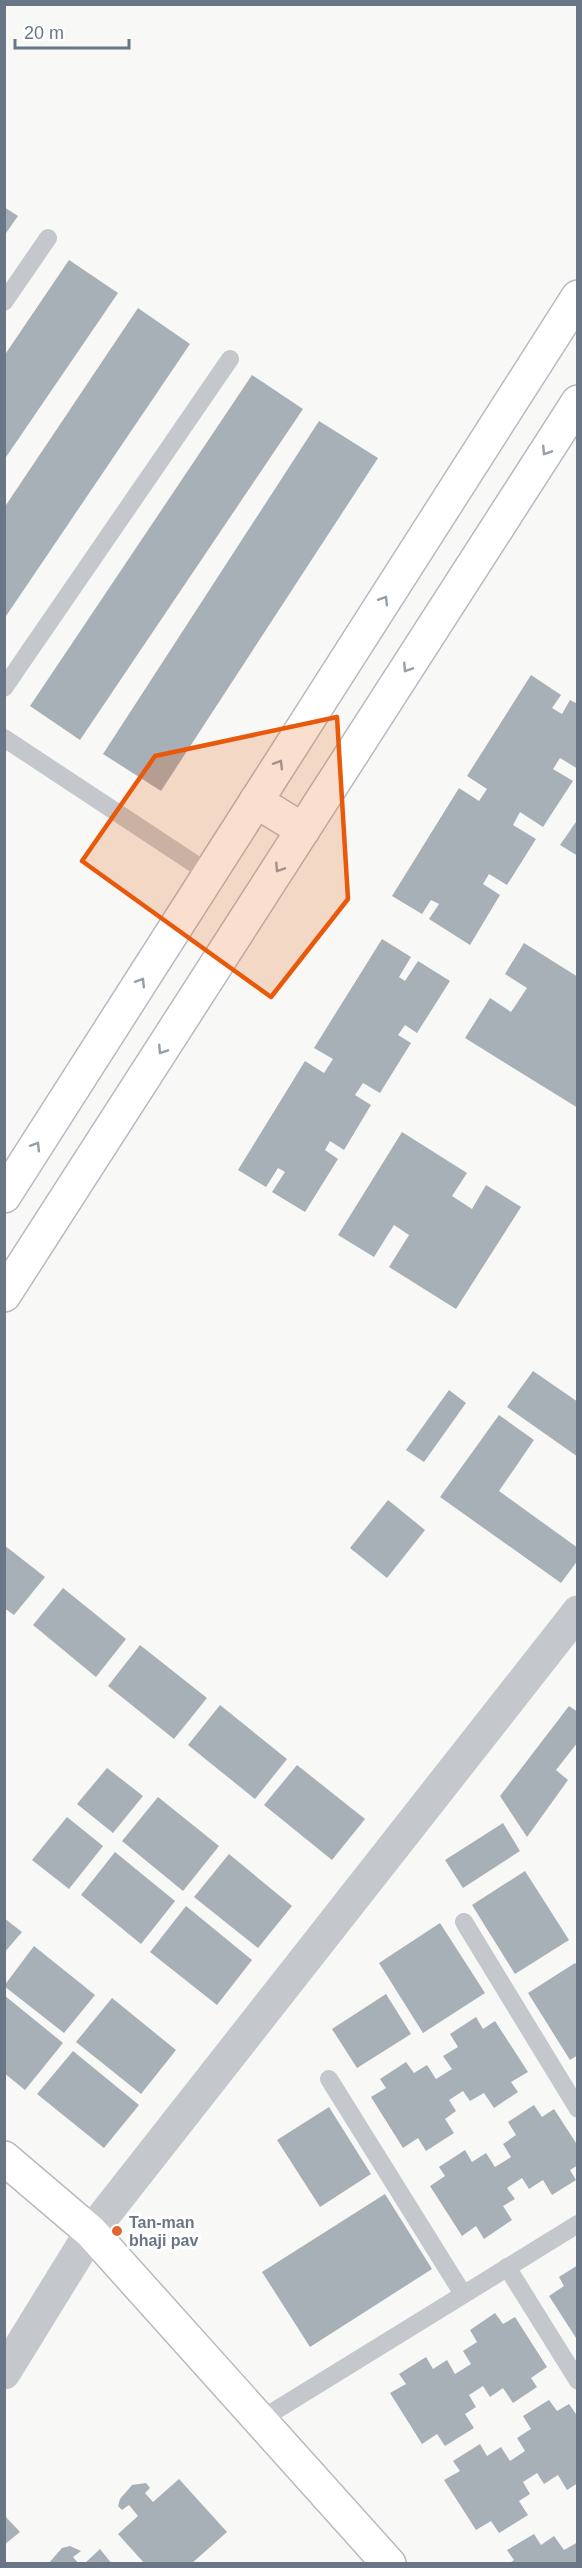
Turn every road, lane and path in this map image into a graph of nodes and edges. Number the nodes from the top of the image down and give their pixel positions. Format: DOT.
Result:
graph roads {
  1 [pos="48,238"];
  2 [pos="578,297"];
  3 [pos="4,302"];
  4 [pos="230,359"];
  5 [pos="578,402"];
  6 [pos="4,688"];
  7 [pos="4,738"];
  8 [pos="256,801"];
  9 [pos="303,830"];
  10 [pos="210,874"];
  11 [pos="4,1196"];
  12 [pos="4,1295"];
  13 [pos="578,1612"];
  14 [pos="464,1922"];
  15 [pos="329,2079"];
  16 [pos="578,2109"];
  17 [pos="4,2158"];
  18 [pos="578,2224"];
  19 [pos="91,2232"];
  20 [pos="507,2267"];
  21 [pos="463,2294"];
  22 [pos="4,2373"];
  23 [pos="578,2381"];
  24 [pos="260,2420"];
  25 [pos="389,2564"];
  1 -- 3 [label="lane"];
  8 -- 2 [label="street, one-way"];
  4 -- 6 [label="lane"];
  5 -- 9 [label="street, one-way"];
  7 -- 10 [label="lane"];
  8 -- 9 [label="street"];
  8 -- 10 [label="street"];
  9 -- 12 [label="street, one-way"];
  11 -- 10 [label="street, one-way"];
  13 -- 19 [label="street"];
  14 -- 16 [label="lane"];
  15 -- 21 [label="lane"];
  17 -- 19 [label="street"];
  18 -- 20 [label="lane"];
  19 -- 22 [label="street"];
  19 -- 24 [label="street"];
  20 -- 21 [label="lane"];
  20 -- 23 [label="lane"];
  21 -- 24 [label="lane"];
  24 -- 25 [label="street"];
}
